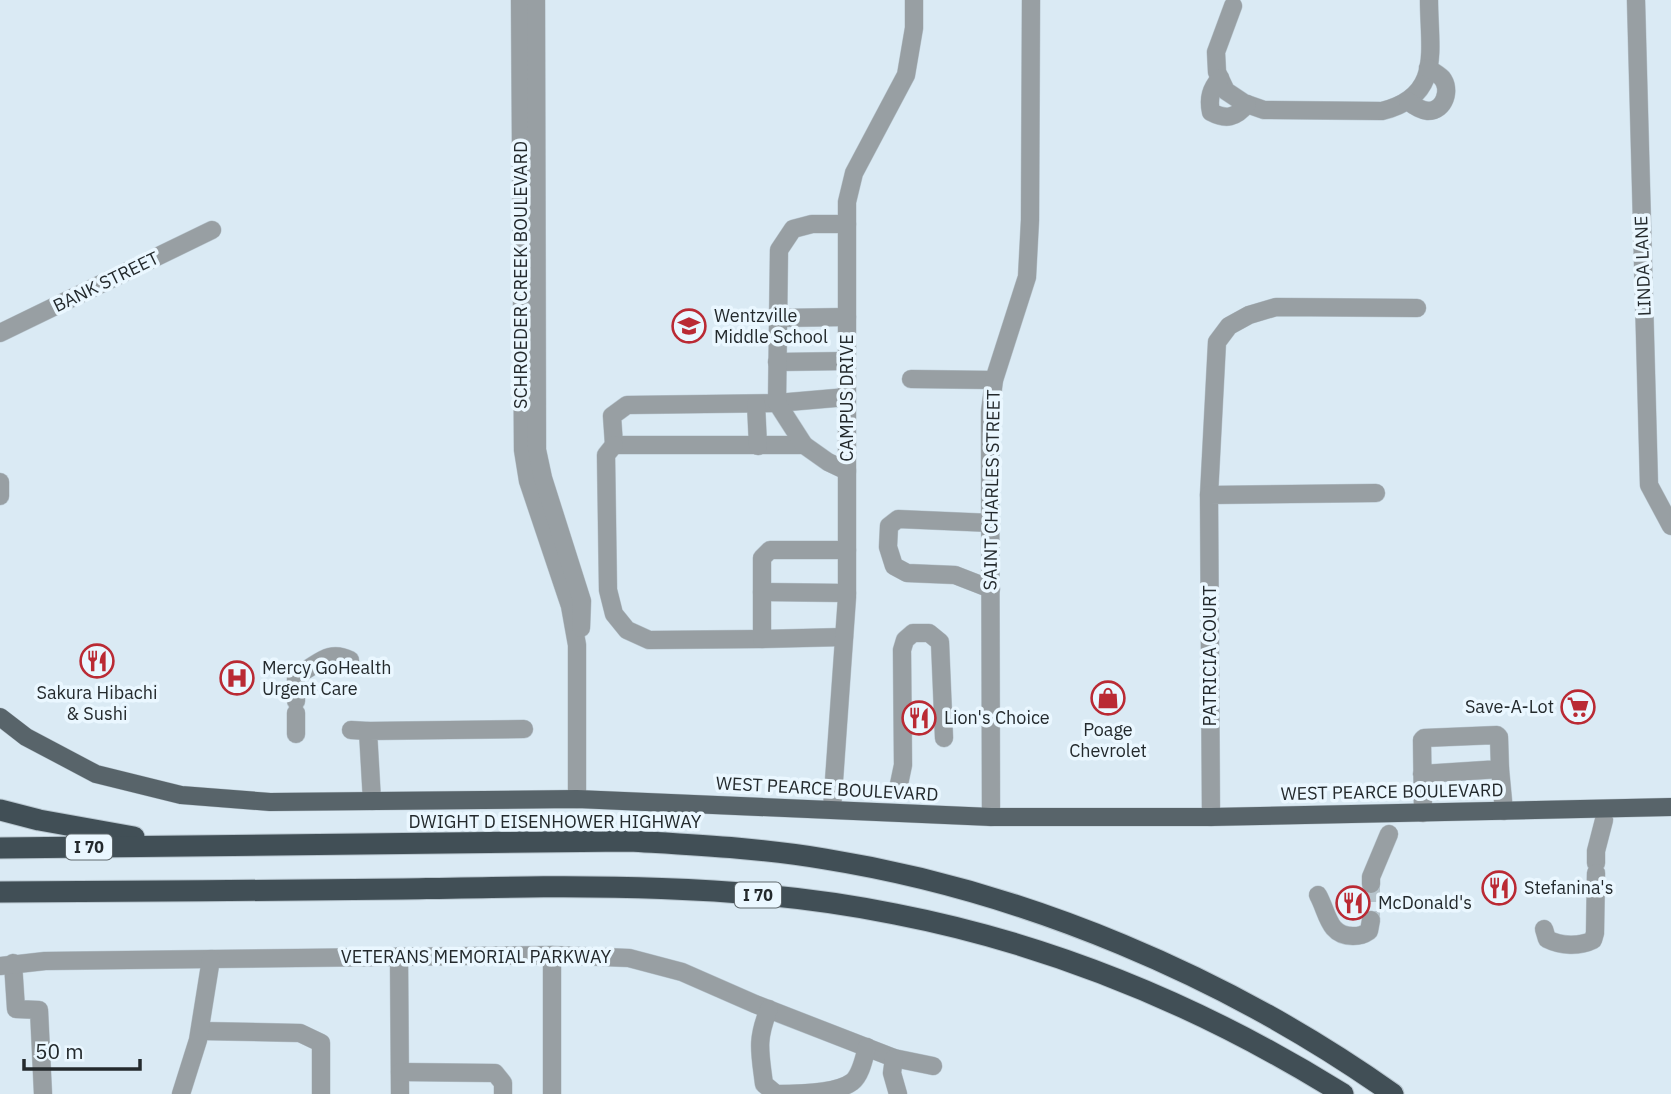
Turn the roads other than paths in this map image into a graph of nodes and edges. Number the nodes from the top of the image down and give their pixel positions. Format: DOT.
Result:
graph roads {
  1 [pos="520,0"];
  2 [pos="536,0"];
  3 [pos="914,0"];
  4 [pos="1031,0"];
  5 [pos="1429,0"];
  6 [pos="1636,0"];
  7 [pos="1233,6"];
  8 [pos="1428,68"];
  9 [pos="1220,78"];
  10 [pos="1408,101"];
  11 [pos="1247,104"];
  12 [pos="847,224"];
  13 [pos="212,230"];
  14 [pos="1417,308"];
  15 [pos="847,317"];
  16 [pos="778,318"];
  17 [pos="0,333"];
  18 [pos="777,362"];
  19 [pos="847,362"];
  20 [pos="911,379"];
  21 [pos="994,380"];
  22 [pos="847,397"];
  23 [pos="777,403"];
  24 [pos="756,404"];
  25 [pos="804,444"];
  26 [pos="614,445"];
  27 [pos="758,446"];
  28 [pos="847,471"];
  29 [pos="0,482"];
  30 [pos="1377,494"];
  31 [pos="1209,495"];
  32 [pos="0,496"];
  33 [pos="990,523"];
  34 [pos="1671,526"];
  35 [pos="558,544"];
  36 [pos="847,550"];
  37 [pos="990,589"];
  38 [pos="762,592"];
  39 [pos="847,593"];
  40 [pos="844,636"];
  41 [pos="762,639"];
  42 [pos="350,660"];
  43 [pos="0,717"];
  44 [pos="524,729"];
  45 [pos="296,734"];
  46 [pos="944,738"];
  47 [pos="1500,769"];
  48 [pos="1422,774"];
  49 [pos="898,789"];
  50 [pos="577,799"];
  51 [pos="372,801"];
  52 [pos="1671,807"];
  53 [pos="832,809"];
  54 [pos="0,810"];
  55 [pos="1504,811"];
  56 [pos="1423,813"];
  57 [pos="990,817"];
  58 [pos="1211,817"];
  59 [pos="1604,820"];
  60 [pos="1389,834"];
  61 [pos="177,846"];
  62 [pos="0,848"];
  63 [pos="1371,884"];
  64 [pos="0,892"];
  65 [pos="1318,895"];
  66 [pos="1371,920"];
  67 [pos="1544,929"];
  68 [pos="552,955"];
  69 [pos="399,957"];
  70 [pos="211,959"];
  71 [pos="7,965"];
  72 [pos="769,1009"];
  73 [pos="8,1011"];
  74 [pos="200,1031"];
  75 [pos="867,1048"];
  76 [pos="894,1058"];
  77 [pos="933,1066"];
  78 [pos="400,1072"];
  79 [pos="43,1094"];
  80 [pos="181,1094"];
  81 [pos="321,1094"];
  82 [pos="400,1094"];
  83 [pos="503,1094"];
  84 [pos="552,1094"];
  85 [pos="898,1094"];
  86 [pos="1343,1094"];
  87 [pos="1393,1094"];
  1 -- 35 [label="street, SCHROEDER CREEK BOULEVARD"];
  2 -- 35 [label="street, SCHROEDER CREEK BOULEVARD"];
  3 -- 12 [label="street, CAMPUS DRIVE"];
  4 -- 21 [label="street, SAINT CHARLES STREET"];
  5 -- 8 [label="street"];
  6 -- 34 [label="street, LINDA LANE"];
  7 -- 9 [label="street"];
  8 -- 10 [label="street"];
  8 -- 10 [label="street"];
  9 -- 11 [label="street"];
  9 -- 11 [label="street"];
  10 -- 11 [label="street"];
  12 -- 15 [label="street, CAMPUS DRIVE"];
  12 -- 16 [label="street"];
  13 -- 17 [label="street, BANK STREET"];
  14 -- 31 [label="street, PATRICIA COURT"];
  15 -- 16 [label="street"];
  15 -- 19 [label="street, CAMPUS DRIVE"];
  16 -- 18 [label="street"];
  18 -- 19 [label="street"];
  18 -- 23 [label="street"];
  19 -- 22 [label="street, CAMPUS DRIVE"];
  20 -- 21 [label="street"];
  21 -- 33 [label="street, SAINT CHARLES STREET"];
  22 -- 23 [label="street"];
  22 -- 28 [label="street, CAMPUS DRIVE"];
  23 -- 24 [label="street"];
  23 -- 25 [label="street"];
  24 -- 26 [label="street"];
  24 -- 27 [label="street"];
  25 -- 27 [label="street"];
  25 -- 28 [label="street"];
  26 -- 27 [label="street"];
  26 -- 41 [label="street"];
  28 -- 36 [label="street, CAMPUS DRIVE"];
  29 -- 32 [label="street"];
  30 -- 31 [label="street"];
  31 -- 58 [label="street, PATRICIA COURT"];
  33 -- 37 [label="street, SAINT CHARLES STREET"];
  33 -- 37 [label="street"];
  35 -- 50 [label="street, SCHROEDER CREEK BOULEVARD"];
  36 -- 38 [label="street"];
  36 -- 39 [label="street, CAMPUS DRIVE"];
  37 -- 57 [label="street, SAINT CHARLES STREET"];
  38 -- 39 [label="street"];
  38 -- 41 [label="street"];
  39 -- 40 [label="street, CAMPUS DRIVE"];
  40 -- 41 [label="street"];
  40 -- 53 [label="street, CAMPUS DRIVE"];
  42 -- 45 [label="street"];
  43 -- 51 [label="main road, WEST PEARCE BOULEVARD"];
  44 -- 51 [label="street"];
  46 -- 49 [label="street"];
  47 -- 48 [label="street"];
  47 -- 48 [label="street"];
  47 -- 55 [label="street"];
  48 -- 56 [label="street"];
  50 -- 51 [label="main road, WEST PEARCE BOULEVARD"];
  50 -- 53 [label="main road, WEST PEARCE BOULEVARD"];
  52 -- 55 [label="main road, WEST PEARCE BOULEVARD"];
  53 -- 57 [label="main road, WEST PEARCE BOULEVARD"];
  54 -- 61 [label="highway"];
  55 -- 56 [label="main road, WEST PEARCE BOULEVARD"];
  56 -- 58 [label="main road, WEST PEARCE BOULEVARD"];
  57 -- 58 [label="main road, WEST PEARCE BOULEVARD"];
  59 -- 67 [label="street"];
  60 -- 63 [label="street"];
  61 -- 62 [label="highway, DWIGHT D EISENHOWER HIGHWAY / I 70"];
  61 -- 87 [label="highway, DWIGHT D EISENHOWER HIGHWAY / I 70"];
  64 -- 86 [label="highway, I 70"];
  65 -- 66 [label="street"];
  68 -- 69 [label="street, VETERANS MEMORIAL PARKWAY"];
  68 -- 72 [label="street, VETERANS MEMORIAL PARKWAY"];
  68 -- 84 [label="street"];
  69 -- 70 [label="street, VETERANS MEMORIAL PARKWAY"];
  69 -- 78 [label="street"];
  70 -- 71 [label="street, VETERANS MEMORIAL PARKWAY"];
  70 -- 74 [label="street"];
  71 -- 73 [label="street"];
  72 -- 75 [label="street, VETERANS MEMORIAL PARKWAY"];
  72 -- 75 [label="street"];
  73 -- 79 [label="street"];
  74 -- 80 [label="street"];
  74 -- 81 [label="street"];
  75 -- 76 [label="street, VETERANS MEMORIAL PARKWAY"];
  76 -- 77 [label="street, VETERANS MEMORIAL PARKWAY"];
  76 -- 85 [label="street"];
  78 -- 82 [label="street"];
  78 -- 83 [label="street"];
}
